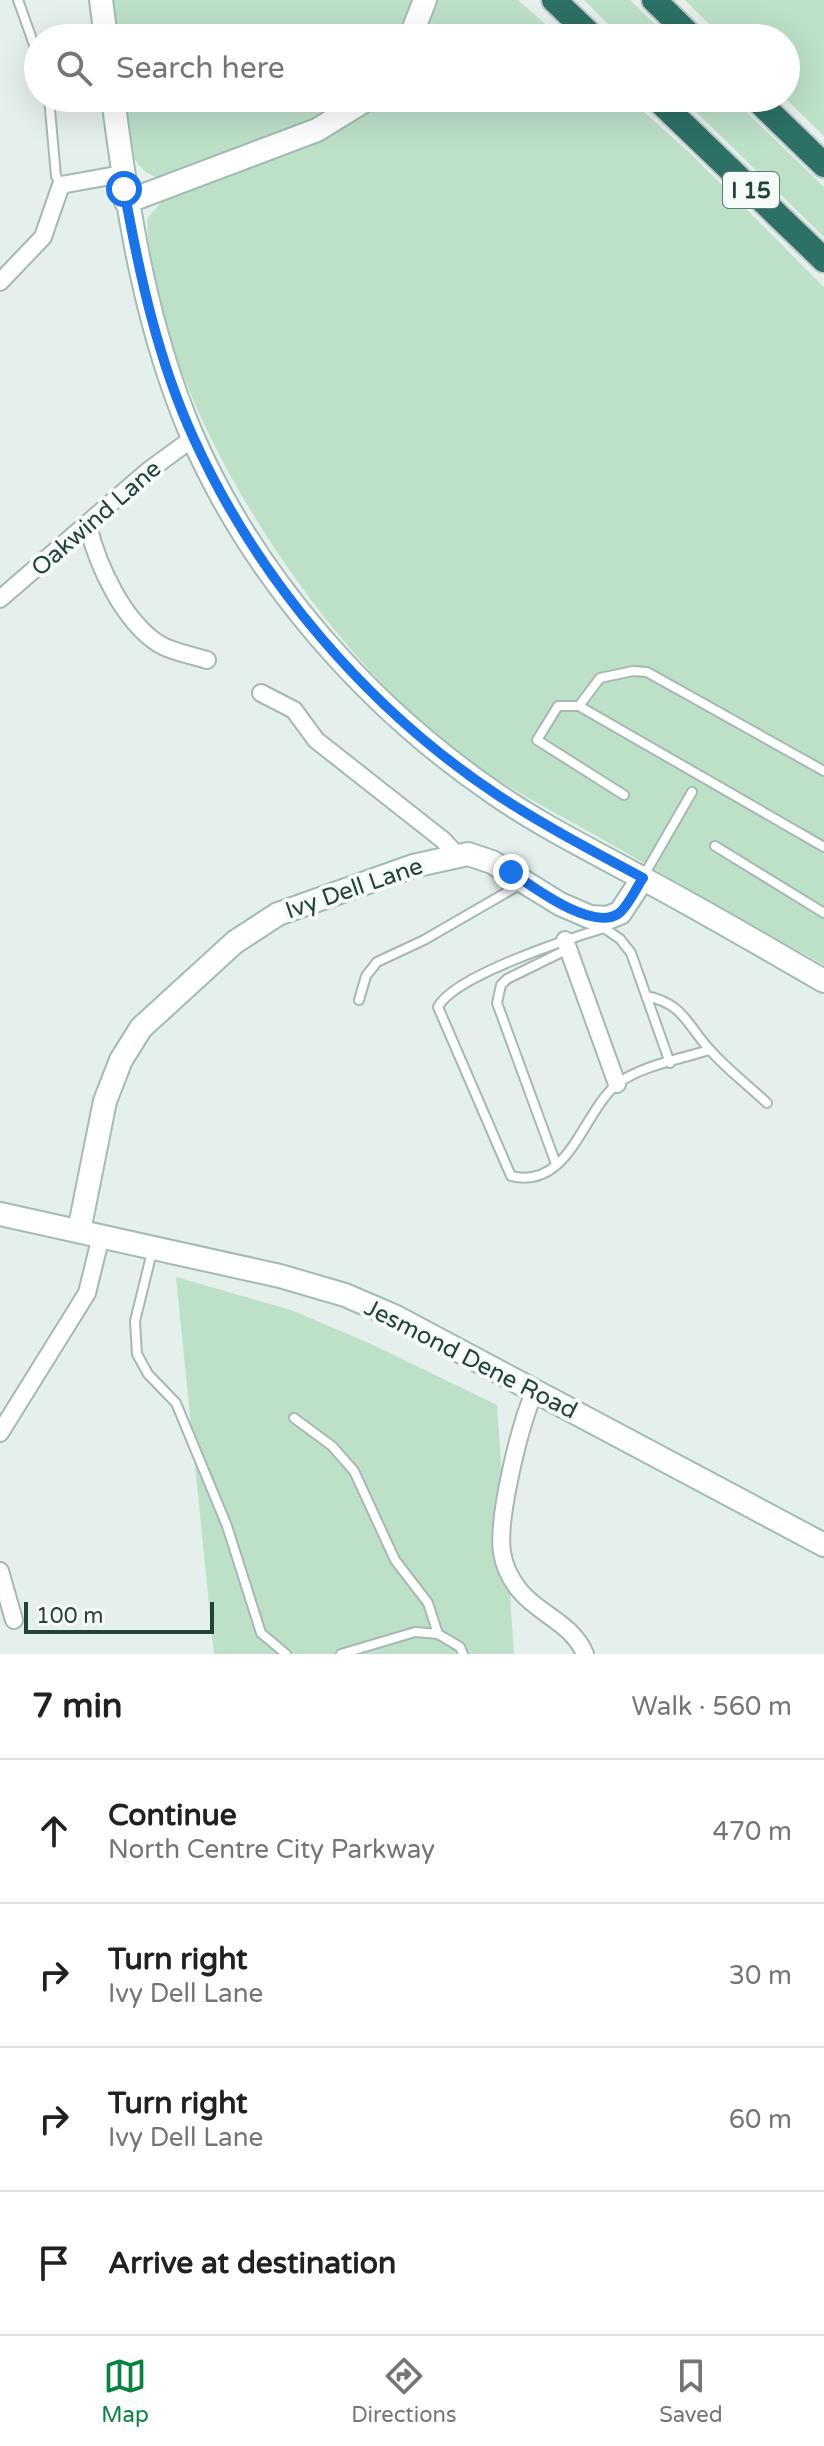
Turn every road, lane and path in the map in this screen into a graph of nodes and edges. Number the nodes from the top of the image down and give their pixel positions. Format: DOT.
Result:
graph roads {
  1 [pos="18,0"];
  2 [pos="101,0"];
  3 [pos="425,0"];
  4 [pos="554,0"];
  5 [pos="654,0"];
  6 [pos="27,24"];
  7 [pos="104,24"];
  8 [pos="416,24"];
  9 [pos="579,24"];
  10 [pos="679,24"];
  11 [pos="50,112"];
  12 [pos="115,112"];
  13 [pos="346,112"];
  14 [pos="671,112"];
  15 [pos="769,112"];
  16 [pos="824,165"];
  17 [pos="122,174"];
  18 [pos="61,185"];
  19 [pos="126,202"];
  20 [pos="824,260"];
  21 [pos="0,282"];
  22 [pos="193,438"];
  23 [pos="88,526"];
  24 [pos="0,599"];
  25 [pos="207,660"];
  26 [pos="261,693"];
  27 [pos="579,706"];
  28 [pos="824,771"];
  29 [pos="692,792"];
  30 [pos="624,795"];
  31 [pos="715,846"];
  32 [pos="824,847"];
  33 [pos="458,856"];
  34 [pos="643,878"];
  35 [pos="525,882"];
  36 [pos="824,913"];
  37 [pos="606,923"];
  38 [pos="567,944"];
  39 [pos="824,981"];
  40 [pos="646,996"];
  41 [pos="359,1000"];
  42 [pos="709,1050"];
  43 [pos="670,1063"];
  44 [pos="617,1084"];
  45 [pos="767,1103"];
  46 [pos="556,1164"];
  47 [pos="0,1214"];
  48 [pos="79,1231"];
  49 [pos="101,1236"];
  50 [pos="154,1247"];
  51 [pos="535,1391"];
  52 [pos="294,1418"];
  53 [pos="0,1433"];
  54 [pos="824,1545"];
  55 [pos="0,1571"];
  56 [pos="14,1620"];
  57 [pos="438,1634"];
  58 [pos="286,1654"];
  59 [pos="341,1654"];
  60 [pos="463,1654"];
  61 [pos="585,1654"];
  1 -- 6 [label="lane"];
  2 -- 7 [label="street"];
  3 -- 8 [label="street"];
  4 -- 9 [label="highway"];
  5 -- 10 [label="highway"];
  11 -- 18 [label="lane"];
  12 -- 17 [label="street"];
  13 -- 19 [label="street"];
  14 -- 20 [label="highway, I 15"];
  15 -- 16 [label="highway"];
  17 -- 18 [label="street"];
  17 -- 19 [label="street"];
  18 -- 21 [label="street"];
  19 -- 22 [label="street"];
  22 -- 23 [label="street, Oakwind Lane"];
  22 -- 34 [label="street"];
  23 -- 24 [label="street, Oakwind Lane"];
  23 -- 25 [label="street"];
  26 -- 33 [label="street"];
  27 -- 28 [label="lane"];
  27 -- 30 [label="lane"];
  27 -- 32 [label="lane"];
  29 -- 34 [label="lane"];
  31 -- 36 [label="lane"];
  33 -- 35 [label="street, Ivy Dell Lane"];
  33 -- 48 [label="street, Ivy Dell Lane"];
  34 -- 37 [label="street"];
  34 -- 39 [label="street"];
  35 -- 37 [label="street, Ivy Dell Lane"];
  35 -- 41 [label="lane"];
  37 -- 38 [label="lane"];
  37 -- 40 [label="lane"];
  38 -- 44 [label="street"];
  38 -- 46 [label="lane"];
  38 -- 46 [label="lane"];
  40 -- 42 [label="lane"];
  40 -- 43 [label="lane"];
  42 -- 43 [label="lane"];
  42 -- 45 [label="lane"];
  43 -- 44 [label="lane"];
  44 -- 46 [label="lane"];
  47 -- 48 [label="street, Jesmond Dene Road"];
  48 -- 49 [label="street, Jesmond Dene Road"];
  49 -- 50 [label="street, Jesmond Dene Road"];
  49 -- 53 [label="street"];
  50 -- 51 [label="street, Jesmond Dene Road"];
  50 -- 58 [label="lane"];
  51 -- 54 [label="street, Jesmond Dene Road"];
  51 -- 61 [label="street"];
  52 -- 57 [label="lane"];
  55 -- 56 [label="street"];
  57 -- 59 [label="lane"];
  57 -- 60 [label="lane"];
}
